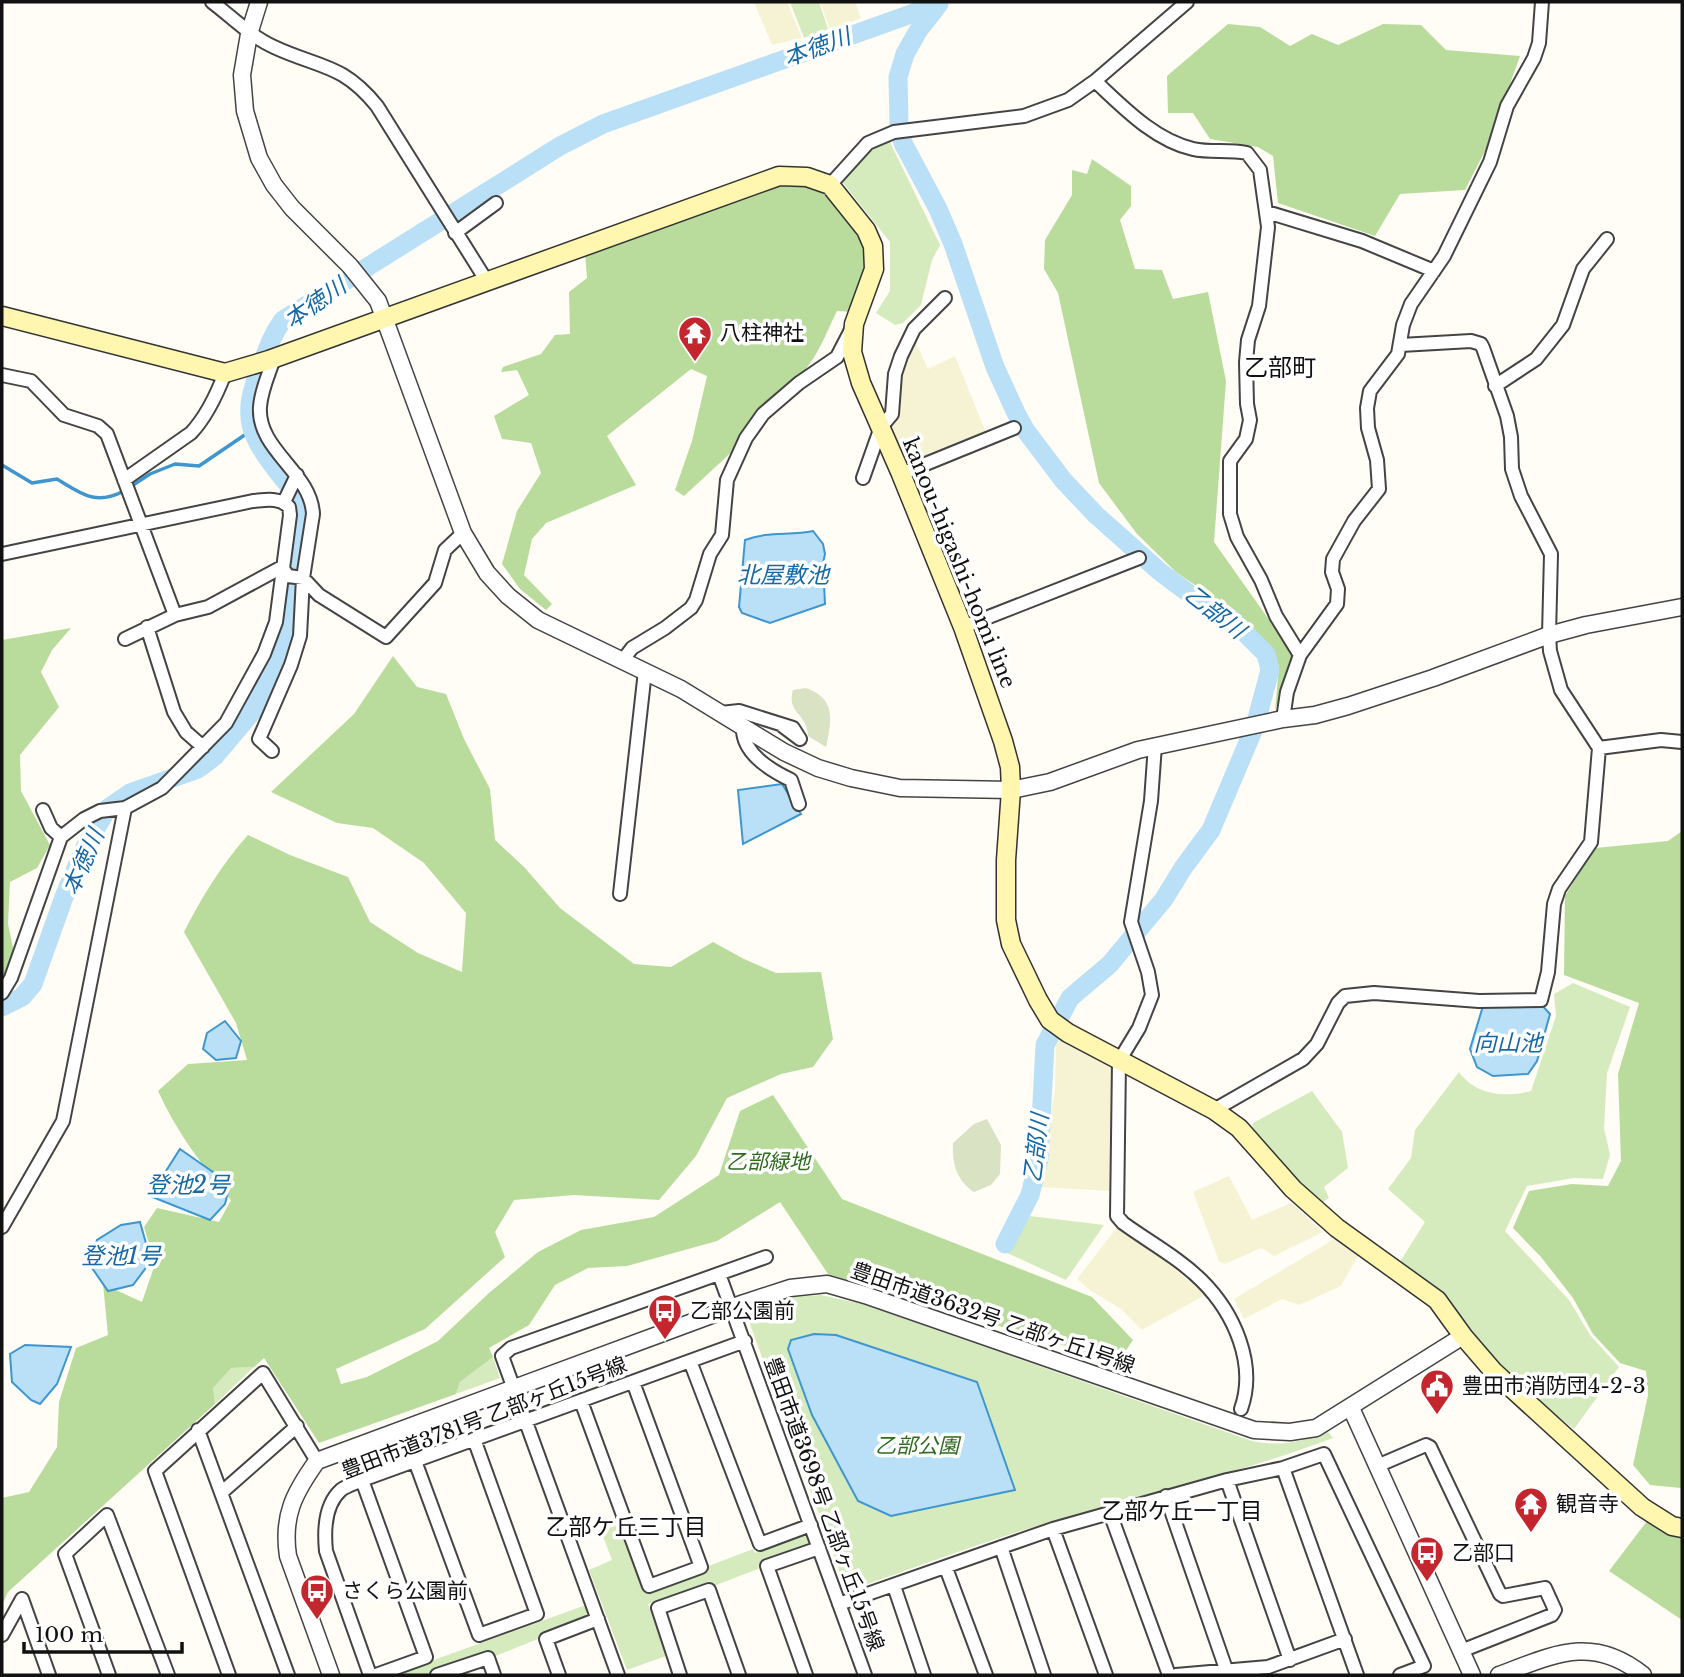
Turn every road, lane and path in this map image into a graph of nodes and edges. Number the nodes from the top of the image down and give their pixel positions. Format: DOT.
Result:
graph roads {
  1 [pos="212,2"];
  2 [pos="259,2"];
  3 [pos="1187,2"];
  4 [pos="1542,2"];
  5 [pos="249,34"];
  6 [pos="1094,81"];
  7 [pos="830,185"];
  8 [pos="496,203"];
  9 [pos="1266,212"];
  10 [pos="454,232"];
  11 [pos="1607,239"];
  12 [pos="1434,271"];
  13 [pos="486,280"];
  14 [pos="945,298"];
  15 [pos="2,316"];
  16 [pos="384,317"];
  17 [pos="854,324"];
  18 [pos="1401,345"];
  19 [pos="267,361"];
  20 [pos="225,373"];
  21 [pos="2,375"];
  22 [pos="1495,386"];
  23 [pos="881,427"];
  24 [pos="1014,428"];
  25 [pos="901,474"];
  26 [pos="297,475"];
  27 [pos="863,478"];
  28 [pos="124,480"];
  29 [pos="284,502"];
  30 [pos="140,524"];
  31 [pos="463,533"];
  32 [pos="2,554"];
  33 [pos="1139,558"];
  34 [pos="285,572"];
  35 [pos="303,578"];
  36 [pos="1682,607"];
  37 [pos="175,615"];
  38 [pos="963,627"];
  39 [pos="147,628"];
  40 [pos="1549,635"];
  41 [pos="125,639"];
  42 [pos="1300,655"];
  43 [pos="623,660"];
  44 [pos="645,671"];
  45 [pos="721,713"];
  46 [pos="1276,721"];
  47 [pos="780,724"];
  48 [pos="743,728"];
  49 [pos="1682,742"];
  50 [pos="1155,746"];
  51 [pos="1599,748"];
  52 [pos="201,749"];
  53 [pos="272,751"];
  54 [pos="1011,790"];
  55 [pos="799,804"];
  56 [pos="120,808"];
  57 [pos="43,810"];
  58 [pos="61,837"];
  59 [pos="620,894"];
  60 [pos="2,993"];
  61 [pos="1119,1061"];
  62 [pos="1214,1110"];
  63 [pos="2,1227"];
  64 [pos="766,1257"];
  65 [pos="719,1273"];
  66 [pos="733,1307"];
  67 [pos="1463,1336"];
  68 [pos="745,1341"];
  69 [pos="690,1361"];
  70 [pos="633,1382"];
  71 [pos="514,1388"];
  72 [pos="581,1401"];
  73 [pos="1351,1408"];
  74 [pos="1241,1409"];
  75 [pos="526,1420"];
  76 [pos="297,1426"];
  77 [pos="198,1430"];
  78 [pos="474,1439"];
  79 [pos="317,1461"];
  80 [pos="415,1461"];
  81 [pos="1377,1466"];
  82 [pos="1283,1468"];
  83 [pos="362,1480"];
  84 [pos="1227,1480"];
  85 [pos="221,1493"];
  86 [pos="1166,1496"];
  87 [pos="1110,1513"];
  88 [pos="811,1525"];
  89 [pos="1682,1528"];
  90 [pos="1053,1529"];
  91 [pos="819,1548"];
  92 [pos="1001,1548"];
  93 [pos="946,1568"];
  94 [pos="894,1586"];
  95 [pos="839,1604"];
  96 [pos="598,1619"];
  97 [pos="2,1635"];
  98 [pos="1345,1639"];
  99 [pos="1461,1651"];
  100 [pos="1290,1660"];
  101 [pos="1227,1672"];
  102 [pos="49,1675"];
  103 [pos="109,1675"];
  104 [pos="168,1675"];
  105 [pos="229,1675"];
  106 [pos="288,1675"];
  107 [pos="331,1675"];
  108 [pos="370,1675"];
  109 [pos="376,1675"];
  110 [pos="437,1675"];
  111 [pos="494,1675"];
  112 [pos="559,1675"];
  113 [pos="618,1675"];
  114 [pos="680,1675"];
  115 [pos="739,1675"];
  116 [pos="806,1675"];
  117 [pos="865,1675"];
  118 [pos="924,1675"];
  119 [pos="986,1675"];
  120 [pos="1044,1675"];
  121 [pos="1106,1675"];
  122 [pos="1169,1675"];
  123 [pos="1176,1675"];
  124 [pos="1357,1675"];
  125 [pos="1400,1675"];
  126 [pos="1472,1675"];
  127 [pos="1500,1675"];
  128 [pos="1643,1675"];
  1 -- 5 [label="street"];
  2 -- 5 [label="street"];
  3 -- 6 [label="street"];
  4 -- 12 [label="street"];
  5 -- 10 [label="street"];
  5 -- 16 [label="street"];
  6 -- 7 [label="street"];
  6 -- 9 [label="street"];
  7 -- 13 [label="main road"];
  7 -- 17 [label="main road, kanou-higashi-homi line"];
  8 -- 10 [label="street"];
  9 -- 12 [label="street"];
  9 -- 42 [label="street"];
  10 -- 13 [label="street"];
  11 -- 22 [label="street"];
  12 -- 18 [label="street"];
  13 -- 16 [label="main road"];
  14 -- 23 [label="street"];
  15 -- 20 [label="main road"];
  16 -- 19 [label="main road"];
  16 -- 31 [label="street"];
  17 -- 23 [label="main road, kanou-higashi-homi line"];
  17 -- 43 [label="street"];
  18 -- 22 [label="street"];
  18 -- 42 [label="street"];
  19 -- 20 [label="main road"];
  19 -- 26 [label="street"];
  20 -- 28 [label="street"];
  21 -- 28 [label="street"];
  22 -- 40 [label="street"];
  23 -- 25 [label="main road, kanou-higashi-homi line"];
  23 -- 27 [label="street"];
  24 -- 25 [label="street"];
  25 -- 38 [label="main road, kanou-higashi-homi line"];
  26 -- 29 [label="street"];
  26 -- 35 [label="street"];
  28 -- 30 [label="street"];
  29 -- 30 [label="street"];
  29 -- 34 [label="street"];
  30 -- 32 [label="street"];
  30 -- 37 [label="street"];
  31 -- 35 [label="street"];
  31 -- 43 [label="street"];
  33 -- 38 [label="street"];
  34 -- 35 [label="street"];
  34 -- 37 [label="street"];
  34 -- 52 [label="street"];
  35 -- 53 [label="street"];
  36 -- 40 [label="street"];
  37 -- 39 [label="street"];
  38 -- 54 [label="main road, kanou-higashi-homi line"];
  39 -- 41 [label="street"];
  39 -- 52 [label="street"];
  40 -- 46 [label="street"];
  40 -- 51 [label="street"];
  42 -- 46 [label="street"];
  43 -- 44 [label="street"];
  44 -- 45 [label="street"];
  44 -- 59 [label="street"];
  45 -- 47 [label="street"];
  45 -- 48 [label="street"];
  46 -- 50 [label="street"];
  48 -- 54 [label="street"];
  48 -- 55 [label="street"];
  49 -- 51 [label="street"];
  50 -- 54 [label="street"];
  50 -- 61 [label="street"];
  51 -- 62 [label="street"];
  52 -- 56 [label="street"];
  54 -- 61 [label="main road, kanou-higashi-homi line"];
  56 -- 58 [label="street"];
  56 -- 63 [label="street"];
  57 -- 58 [label="street"];
  58 -- 60 [label="street"];
  61 -- 62 [label="main road, kanou-higashi-homi line"];
  61 -- 74 [label="street"];
  62 -- 67 [label="main road, kanou-higashi-homi line"];
  64 -- 65 [label="street"];
  65 -- 66 [label="street, 豊田市道3698号 乙部ヶ丘15号線"];
  65 -- 71 [label="street"];
  66 -- 68 [label="street, 豊田市道3698号 乙部ヶ丘15号線"];
  66 -- 71 [label="street, 豊田市道3632号 乙部ヶ丘1号線"];
  66 -- 73 [label="street, 豊田市道3632号 乙部ヶ丘1号線"];
  67 -- 73 [label="street, 豊田市道3632号 乙部ヶ丘1号線"];
  67 -- 89 [label="main road, kanou-higashi-homi line"];
  68 -- 69 [label="street, 豊田市道3781号 乙部ヶ丘15号線"];
  68 -- 88 [label="street, 豊田市道3698号 乙部ヶ丘15号線"];
  69 -- 70 [label="street, 豊田市道3781号 乙部ヶ丘15号線"];
  69 -- 88 [label="street"];
  70 -- 72 [label="street, 豊田市道3781号 乙部ヶ丘15号線"];
  70 -- 72 [label="street"];
  71 -- 75 [label="street"];
  71 -- 79 [label="street, 豊田市道3632号 乙部ヶ丘1号線"];
  72 -- 75 [label="street, 豊田市道3781号 乙部ヶ丘15号線"];
  73 -- 81 [label="street"];
  75 -- 78 [label="street, 豊田市道3781号 乙部ヶ丘15号線"];
  75 -- 96 [label="street"];
  76 -- 77 [label="street"];
  76 -- 79 [label="street"];
  76 -- 85 [label="street"];
  77 -- 85 [label="street"];
  77 -- 105 [label="street"];
  78 -- 80 [label="street, 豊田市道3781号 乙部ヶ丘15号線"];
  78 -- 80 [label="street"];
  79 -- 107 [label="street"];
  80 -- 83 [label="street, 豊田市道3781号 乙部ヶ丘15号線"];
  81 -- 99 [label="street"];
  81 -- 99 [label="street"];
  82 -- 84 [label="street"];
  82 -- 98 [label="street"];
  82 -- 125 [label="street"];
  83 -- 108 [label="street, 豊田市道3781号 乙部ヶ丘15号線"];
  83 -- 109 [label="street"];
  84 -- 86 [label="street"];
  84 -- 100 [label="street"];
  85 -- 106 [label="street"];
  86 -- 87 [label="street"];
  86 -- 101 [label="street"];
  87 -- 90 [label="street"];
  87 -- 122 [label="street"];
  88 -- 91 [label="street, 豊田市道3698号 乙部ヶ丘15号線"];
  90 -- 92 [label="street"];
  90 -- 121 [label="street"];
  91 -- 95 [label="street, 豊田市道3698号 乙部ヶ丘15号線"];
  91 -- 116 [label="street"];
  92 -- 93 [label="street"];
  92 -- 120 [label="street"];
  93 -- 94 [label="street"];
  93 -- 119 [label="street"];
  94 -- 95 [label="street"];
  94 -- 118 [label="street"];
  95 -- 117 [label="street, 豊田市道3698号 乙部ヶ丘15号線"];
  96 -- 112 [label="street"];
  96 -- 113 [label="street"];
  97 -- 102 [label="street"];
  98 -- 100 [label="street"];
  98 -- 124 [label="street"];
  99 -- 126 [label="street"];
  100 -- 101 [label="street"];
  101 -- 123 [label="street"];
  103 -- 104 [label="street"];
  110 -- 111 [label="street"];
  114 -- 115 [label="street"];
  127 -- 128 [label="street"];
}
